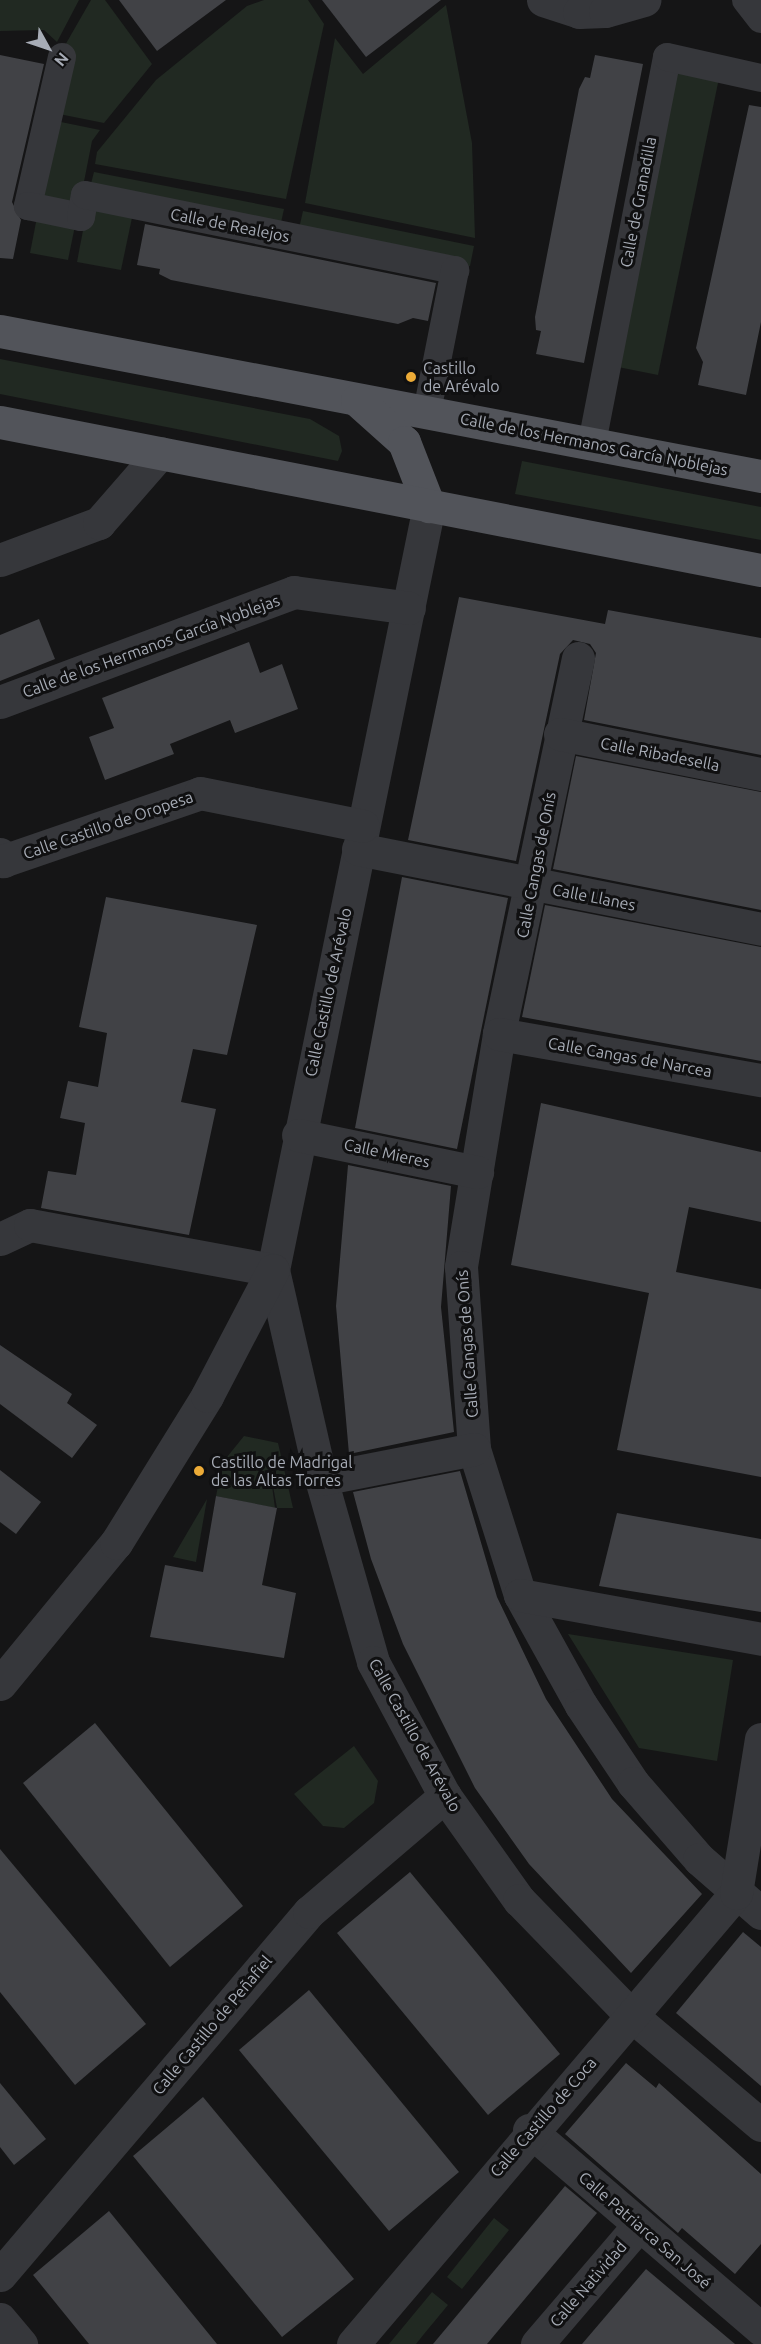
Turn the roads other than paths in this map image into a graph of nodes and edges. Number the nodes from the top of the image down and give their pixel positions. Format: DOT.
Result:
graph roads {
  1 [pos="543,0"];
  2 [pos="644,0"];
  3 [pos="746,0"];
  4 [pos="761,19"];
  5 [pos="62,57"];
  6 [pos="761,78"];
  7 [pos="0,331"];
  8 [pos="356,399"];
  9 [pos="427,412"];
  10 [pos="0,422"];
  11 [pos="592,443"];
  12 [pos="160,453"];
  13 [pos="761,476"];
  14 [pos="429,506"];
  15 [pos="0,560"];
  16 [pos="761,570"];
  17 [pos="409,608"];
  18 [pos="578,658"];
  19 [pos="0,702"];
  20 [pos="560,734"];
  21 [pos="761,774"];
  22 [pos="360,837"];
  23 [pos="0,854"];
  24 [pos="534,885"];
  25 [pos="761,929"];
  26 [pos="499,1034"];
  27 [pos="761,1080"];
  28 [pos="298,1135"];
  29 [pos="477,1172"];
  30 [pos="0,1239"];
  31 [pos="273,1270"];
  32 [pos="474,1449"];
  33 [pos="321,1479"];
  34 [pos="520,1595"];
  35 [pos="761,1639"];
  36 [pos="0,1684"];
  37 [pos="761,1739"];
  38 [pos="445,1796"];
  39 [pos="749,1903"];
  40 [pos="632,2016"];
  41 [pos="761,2125"];
  42 [pos="529,2130"];
  43 [pos="639,2225"];
  44 [pos="0,2275"];
  45 [pos="0,2319"];
  46 [pos="761,2329"];
  47 [pos="21,2344"];
  48 [pos="352,2344"];
  49 [pos="537,2344"];
  1 -- 2 [label="street"];
  3 -- 4 [label="street"];
  5 -- 9 [label="street, Calle de Realejos"];
  6 -- 11 [label="street, Calle de Granadilla"];
  7 -- 8 [label="main road, Calle de los Hermanos García Noblejas"];
  8 -- 9 [label="main road, Calle de los Hermanos García Noblejas"];
  8 -- 14 [label="main road"];
  9 -- 11 [label="main road, Calle de los Hermanos García Noblejas"];
  10 -- 12 [label="main road"];
  11 -- 13 [label="main road, Calle de los Hermanos García Noblejas"];
  12 -- 14 [label="main road"];
  12 -- 15 [label="street"];
  14 -- 16 [label="main road"];
  14 -- 17 [label="street, Calle Castillo de Arévalo"];
  17 -- 19 [label="street, Calle de los Hermanos García Noblejas"];
  17 -- 22 [label="street, Calle Castillo de Arévalo"];
  18 -- 20 [label="street, Calle Cangas de Onís"];
  20 -- 21 [label="street, Calle Ribadesella"];
  20 -- 24 [label="street, Calle Cangas de Onís"];
  22 -- 23 [label="street, Calle Castillo de Oropesa"];
  22 -- 24 [label="street, Calle Llanes"];
  22 -- 28 [label="street, Calle Castillo de Arévalo"];
  24 -- 25 [label="street, Calle Llanes"];
  24 -- 26 [label="street, Calle Cangas de Onís"];
  26 -- 27 [label="street, Calle Cangas de Narcea"];
  26 -- 29 [label="street, Calle Cangas de Onís"];
  28 -- 29 [label="street, Calle Mieres"];
  28 -- 31 [label="street, Calle Castillo de Arévalo"];
  29 -- 32 [label="street, Calle Cangas de Onís"];
  30 -- 31 [label="street"];
  31 -- 33 [label="street, Calle Castillo de Arévalo"];
  31 -- 36 [label="street"];
  32 -- 33 [label="street"];
  32 -- 34 [label="street, Calle Cangas de Onís"];
  33 -- 38 [label="street, Calle Castillo de Arévalo"];
  34 -- 35 [label="street"];
  34 -- 39 [label="street, Calle Cangas de Onís"];
  37 -- 39 [label="street"];
  38 -- 40 [label="street, Calle Castillo de Arévalo"];
  38 -- 44 [label="street, Calle Castillo de Peñafiel"];
  39 -- 40 [label="street, Calle Castillo de Coca"];
  40 -- 41 [label="street, Calle Castillo de Arévalo"];
  40 -- 42 [label="street, Calle Castillo de Coca"];
  42 -- 43 [label="street, Calle Patriarca San José"];
  42 -- 48 [label="street, Calle Castillo de Coca"];
  43 -- 46 [label="street, Calle Patriarca San José"];
  43 -- 49 [label="street, Calle Natividad"];
  45 -- 47 [label="street"];
}
